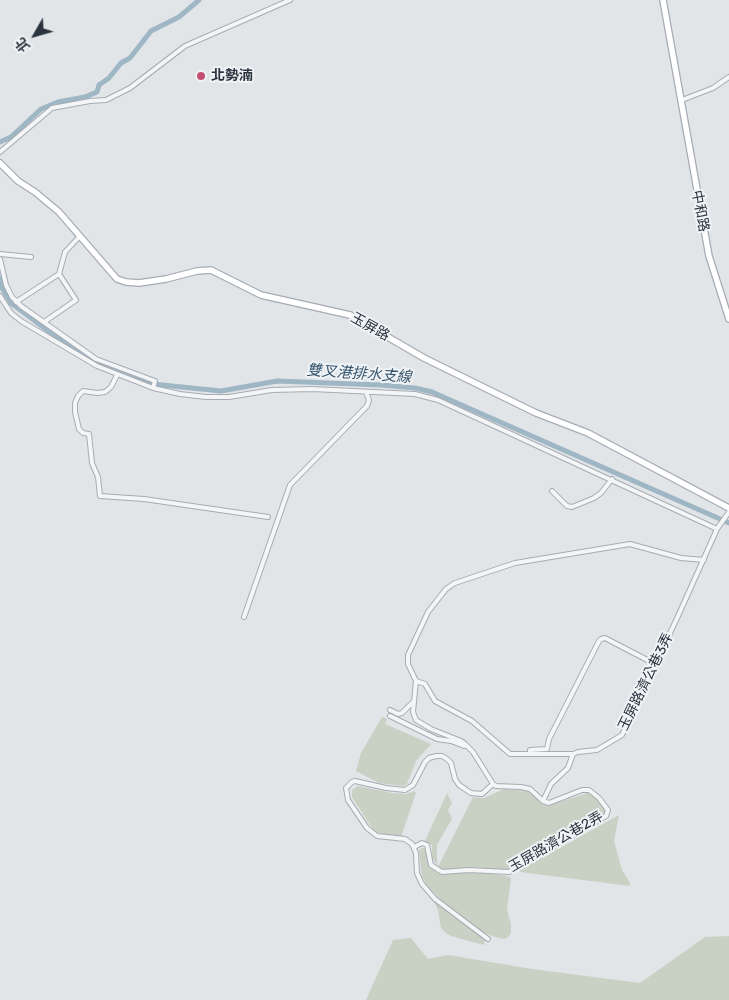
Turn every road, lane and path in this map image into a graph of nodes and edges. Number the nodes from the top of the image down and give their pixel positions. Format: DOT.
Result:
graph roads {
  1 [pos="290,0"];
  2 [pos="663,0"];
  3 [pos="729,77"];
  4 [pos="682,100"];
  5 [pos="0,152"];
  6 [pos="0,163"];
  7 [pos="80,236"];
  8 [pos="0,254"];
  9 [pos="31,257"];
  10 [pos="0,259"];
  11 [pos="59,274"];
  12 [pos="0,296"];
  13 [pos="16,302"];
  14 [pos="729,319"];
  15 [pos="44,322"];
  16 [pos="118,375"];
  17 [pos="154,388"];
  18 [pos="366,392"];
  19 [pos="612,479"];
  20 [pos="552,491"];
  21 [pos="729,508"];
  22 [pos="729,512"];
  23 [pos="268,517"];
  24 [pos="717,529"];
  25 [pos="704,560"];
  26 [pos="244,617"];
  27 [pos="655,664"];
  28 [pos="416,681"];
  29 [pos="415,700"];
  30 [pos="390,710"];
  31 [pos="390,716"];
  32 [pos="473,752"];
  33 [pos="530,754"];
  34 [pos="573,754"];
  35 [pos="493,784"];
  36 [pos="544,801"];
  37 [pos="414,847"];
  38 [pos="488,939"];
  1 -- 5 [label="street"];
  2 -- 4 [label="street, 中和路"];
  3 -- 4 [label="street"];
  4 -- 14 [label="street, 中和路"];
  6 -- 7 [label="street, 玉屏路"];
  7 -- 11 [label="street"];
  7 -- 21 [label="street, 玉屏路"];
  8 -- 9 [label="street"];
  10 -- 13 [label="street"];
  11 -- 13 [label="street"];
  11 -- 15 [label="street"];
  12 -- 16 [label="street"];
  13 -- 15 [label="street"];
  15 -- 17 [label="street"];
  16 -- 17 [label="street"];
  16 -- 23 [label="street"];
  17 -- 18 [label="street"];
  18 -- 19 [label="street"];
  18 -- 26 [label="street"];
  19 -- 20 [label="street"];
  19 -- 24 [label="street"];
  22 -- 24 [label="street"];
  24 -- 25 [label="street, 玉屏路濟公巷3弄"];
  25 -- 27 [label="street, 玉屏路濟公巷3弄"];
  25 -- 28 [label="street"];
  27 -- 33 [label="street"];
  27 -- 34 [label="street, 玉屏路濟公巷3弄"];
  28 -- 29 [label="street"];
  28 -- 33 [label="street, 玉屏路濟公巷3弄"];
  29 -- 30 [label="street"];
  29 -- 32 [label="street"];
  31 -- 32 [label="street"];
  32 -- 35 [label="street"];
  33 -- 34 [label="street, 玉屏路濟公巷3弄"];
  34 -- 36 [label="street"];
  35 -- 36 [label="street"];
  35 -- 37 [label="street"];
  36 -- 37 [label="street, 玉屏路濟公巷2弄"];
  37 -- 38 [label="street"];
}
